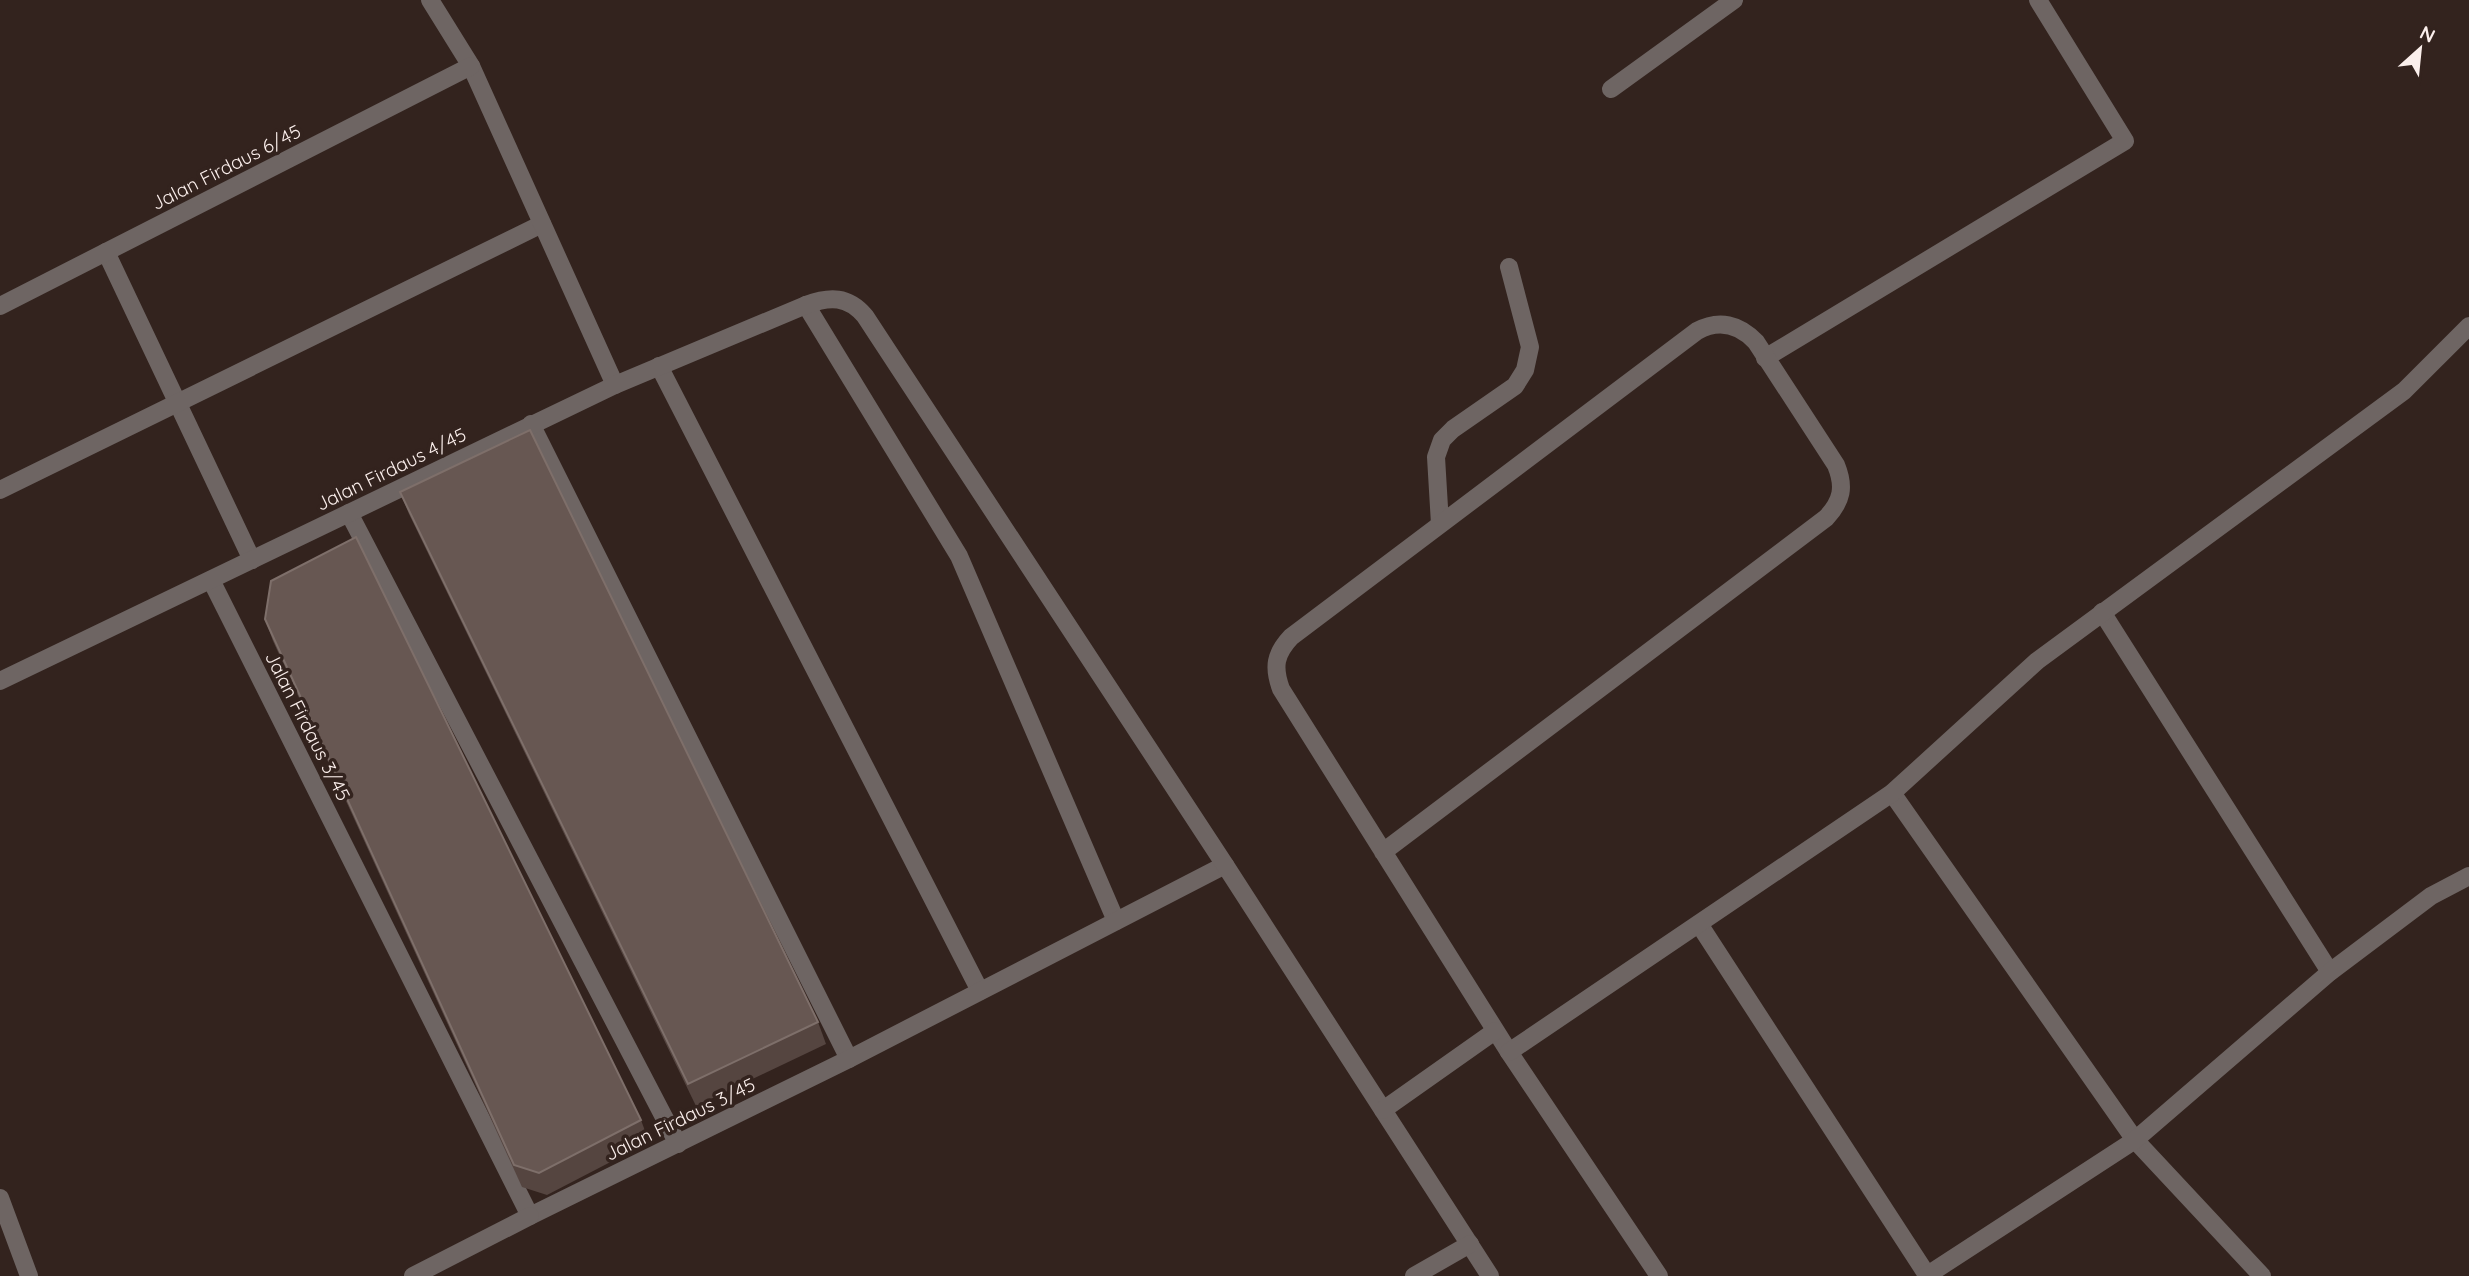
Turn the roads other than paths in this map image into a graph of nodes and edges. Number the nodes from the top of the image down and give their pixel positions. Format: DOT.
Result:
graph roads {
  1 [pos="430,0"];
  2 [pos="1734,0"];
  3 [pos="2038,0"];
  4 [pos="471,66"];
  5 [pos="1611,89"];
  6 [pos="542,224"];
  7 [pos="106,252"];
  8 [pos="1509,267"];
  9 [pos="806,305"];
  10 [pos="0,306"];
  11 [pos="2469,326"];
  12 [pos="1765,358"];
  13 [pos="659,366"];
  14 [pos="615,385"];
  15 [pos="178,403"];
  16 [pos="531,424"];
  17 [pos="0,490"];
  18 [pos="349,513"];
  19 [pos="1440,524"];
  20 [pos="252,560"];
  21 [pos="211,580"];
  22 [pos="2102,612"];
  23 [pos="0,681"];
  24 [pos="1892,793"];
  25 [pos="1383,852"];
  26 [pos="1225,865"];
  27 [pos="2469,876"];
  28 [pos="1116,921"];
  29 [pos="1699,923"];
  30 [pos="2330,972"];
  31 [pos="981,991"];
  32 [pos="1495,1031"];
  33 [pos="1509,1052"];
  34 [pos="849,1059"];
  35 [pos="1383,1110"];
  36 [pos="2135,1140"];
  37 [pos="678,1144"];
  38 [pos="0,1198"];
  39 [pos="530,1216"];
  40 [pos="1469,1244"];
  41 [pos="29,1276"];
  42 [pos="413,1276"];
  43 [pos="1414,1276"];
  44 [pos="1490,1276"];
  45 [pos="1659,1276"];
  46 [pos="1927,1276"];
  47 [pos="2262,1276"];
  1 -- 4 [label="street"];
  2 -- 5 [label="street"];
  3 -- 12 [label="street"];
  4 -- 6 [label="street"];
  4 -- 7 [label="street, Jalan Firdaus 6/45"];
  6 -- 14 [label="street"];
  6 -- 15 [label="street"];
  7 -- 10 [label="street, Jalan Firdaus 6/45"];
  7 -- 15 [label="street"];
  8 -- 19 [label="street"];
  9 -- 13 [label="street, Jalan Firdaus 4/45"];
  9 -- 26 [label="street, Jalan Firdaus 4/45"];
  9 -- 28 [label="street"];
  11 -- 22 [label="street"];
  12 -- 19 [label="street"];
  12 -- 25 [label="street"];
  13 -- 14 [label="street, Jalan Firdaus 4/45"];
  13 -- 31 [label="street"];
  14 -- 16 [label="street, Jalan Firdaus 4/45"];
  15 -- 17 [label="street"];
  15 -- 20 [label="street"];
  16 -- 18 [label="street, Jalan Firdaus 4/45"];
  16 -- 34 [label="street"];
  18 -- 20 [label="street, Jalan Firdaus 4/45"];
  18 -- 37 [label="street"];
  19 -- 25 [label="street"];
  20 -- 21 [label="street, Jalan Firdaus 4/45"];
  21 -- 23 [label="street, Jalan Firdaus 4/45"];
  21 -- 39 [label="street, Jalan Firdaus 3/45"];
  22 -- 24 [label="street"];
  22 -- 30 [label="street"];
  24 -- 29 [label="street"];
  24 -- 36 [label="street"];
  25 -- 32 [label="street"];
  26 -- 28 [label="street, Jalan Firdaus 3/45"];
  26 -- 35 [label="street, Jalan Firdaus 4/45"];
  27 -- 30 [label="street"];
  28 -- 31 [label="street, Jalan Firdaus 3/45"];
  29 -- 33 [label="street"];
  29 -- 46 [label="street"];
  30 -- 36 [label="street"];
  31 -- 34 [label="street, Jalan Firdaus 3/45"];
  32 -- 33 [label="street"];
  32 -- 35 [label="street"];
  33 -- 45 [label="street"];
  34 -- 37 [label="street, Jalan Firdaus 3/45"];
  35 -- 40 [label="street, Jalan Firdaus 4/45"];
  36 -- 46 [label="street"];
  36 -- 47 [label="street"];
  37 -- 39 [label="street, Jalan Firdaus 3/45"];
  38 -- 41 [label="street"];
  39 -- 42 [label="street"];
  40 -- 43 [label="street"];
  40 -- 44 [label="street, Jalan Firdaus 4/45"];
}
